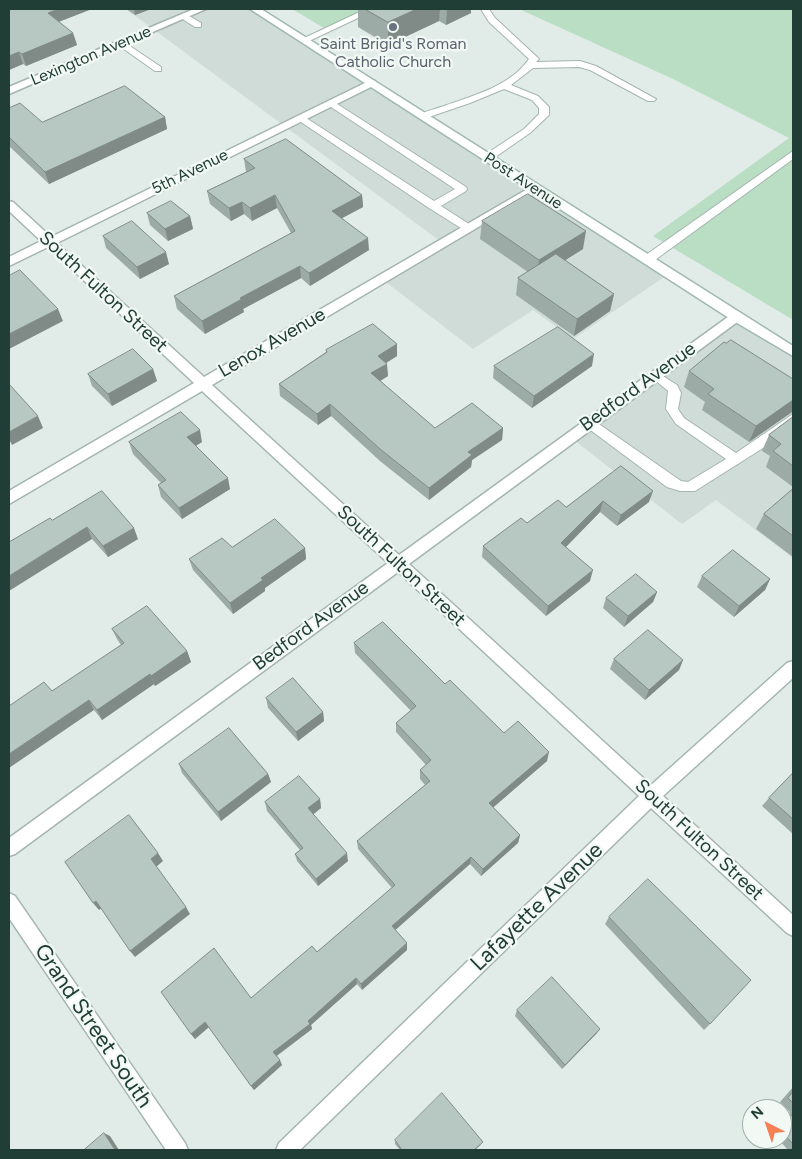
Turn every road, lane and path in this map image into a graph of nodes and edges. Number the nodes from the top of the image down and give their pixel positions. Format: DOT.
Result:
graph roads {
  1 [pos="201,9"];
  2 [pos="255,9"];
  3 [pos="373,9"];
  4 [pos="485,9"];
  5 [pos="184,16"];
  6 [pos="198,25"];
  7 [pos="304,40"];
  8 [pos="121,43"];
  9 [pos="532,65"];
  10 [pos="158,70"];
  11 [pos="371,83"];
  12 [pos="504,85"];
  13 [pos="9,91"];
  14 [pos="651,99"];
  15 [pos="331,102"];
  16 [pos="423,116"];
  17 [pos="300,118"];
  18 [pos="793,154"];
  19 [pos="487,158"];
  20 [pos="535,189"];
  21 [pos="9,205"];
  22 [pos="433,206"];
  23 [pos="468,228"];
  24 [pos="49,242"];
  25 [pos="647,260"];
  26 [pos="9,262"];
  27 [pos="736,317"];
  28 [pos="793,352"];
  29 [pos="655,375"];
  30 [pos="202,384"];
  31 [pos="793,419"];
  32 [pos="590,423"];
  33 [pos="736,458"];
  34 [pos="9,498"];
  35 [pos="397,563"];
  36 [pos="793,668"];
  37 [pos="651,796"];
  38 [pos="9,848"];
  39 [pos="9,902"];
  40 [pos="793,927"];
  41 [pos="178,1150"];
  42 [pos="286,1150"];
  1 -- 5 [label="street, Lexington Avenue"];
  2 -- 7 [label="street, Post Avenue"];
  3 -- 7 [label="lane"];
  4 -- 9 [label="lane"];
  5 -- 6 [label="lane"];
  5 -- 8 [label="street, Lexington Avenue"];
  7 -- 11 [label="street, Post Avenue"];
  8 -- 10 [label="lane"];
  8 -- 13 [label="street, Lexington Avenue"];
  9 -- 12 [label="lane"];
  9 -- 14 [label="lane"];
  11 -- 15 [label="street, 5th Avenue"];
  11 -- 16 [label="street, Post Avenue"];
  12 -- 16 [label="lane"];
  12 -- 19 [label="lane"];
  15 -- 17 [label="street, 5th Avenue"];
  15 -- 22 [label="lane"];
  16 -- 19 [label="street, Post Avenue"];
  17 -- 22 [label="lane"];
  17 -- 24 [label="street, 5th Avenue"];
  18 -- 25 [label="lane"];
  19 -- 20 [label="street, Post Avenue"];
  20 -- 23 [label="street, Lenox Avenue"];
  20 -- 25 [label="street, Post Avenue"];
  21 -- 24 [label="street, South Fulton Street"];
  22 -- 23 [label="lane"];
  23 -- 30 [label="street, Lenox Avenue"];
  24 -- 26 [label="street, 5th Avenue"];
  24 -- 30 [label="street, South Fulton Street"];
  25 -- 27 [label="street, Post Avenue"];
  27 -- 28 [label="street, Post Avenue"];
  27 -- 29 [label="street, Bedford Avenue"];
  29 -- 32 [label="street, Bedford Avenue"];
  29 -- 33 [label="lane"];
  30 -- 34 [label="street, Lenox Avenue"];
  30 -- 35 [label="street, South Fulton Street"];
  31 -- 33 [label="lane"];
  32 -- 33 [label="lane"];
  32 -- 35 [label="street, Bedford Avenue"];
  35 -- 37 [label="street, South Fulton Street"];
  35 -- 38 [label="street, Bedford Avenue"];
  36 -- 37 [label="street, Lafayette Avenue"];
  37 -- 40 [label="street, South Fulton Street"];
  37 -- 42 [label="street, Lafayette Avenue"];
  39 -- 41 [label="street, Grand Street South"];
}
